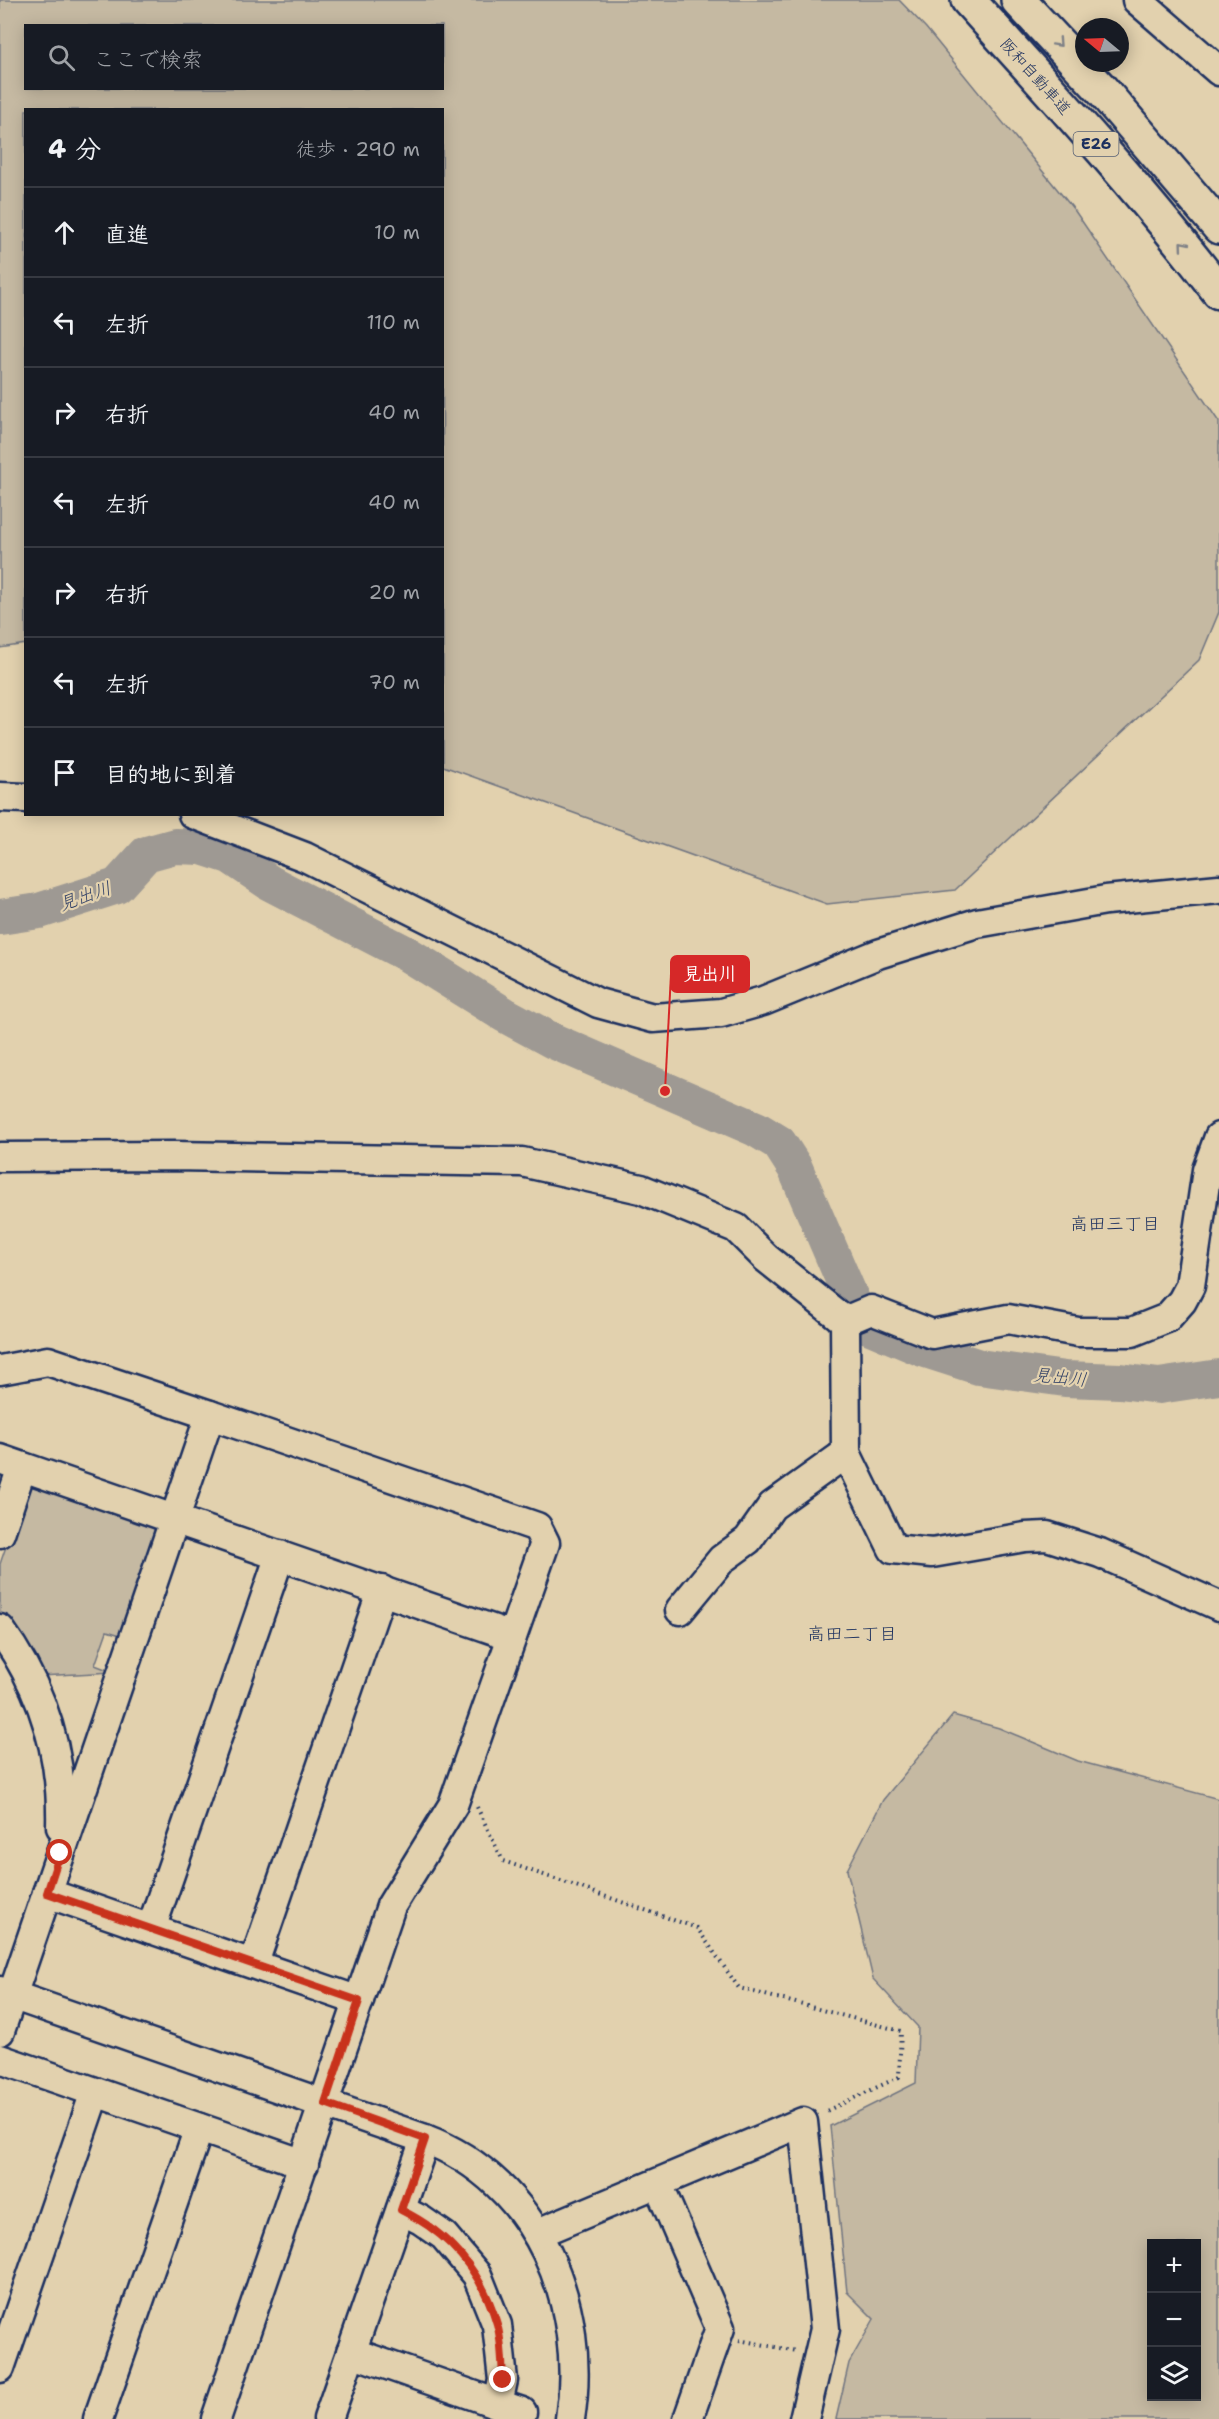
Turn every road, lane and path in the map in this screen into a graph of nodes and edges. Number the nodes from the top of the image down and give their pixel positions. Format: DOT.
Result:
graph roads {
  1 [pos="968,0"];
  2 [pos="1018,0"];
  3 [pos="1137,0"];
  4 [pos="1219,71"];
  5 [pos="1219,227"];
  6 [pos="1219,292"];
  7 [pos="0,797"];
  8 [pos="24,798"];
  9 [pos="197,816"];
  10 [pos="1219,890"];
  11 [pos="1219,1137"];
  12 [pos="0,1157"];
  13 [pos="858,1315"];
  14 [pos="0,1370"];
  15 [pos="210,1415"];
  16 [pos="846,1453"];
  17 [pos="11,1463"];
  18 [pos="175,1519"];
  19 [pos="0,1533"];
  20 [pos="280,1555"];
  21 [pos="382,1590"];
  22 [pos="1219,1606"];
  23 [pos="680,1610"];
  24 [pos="0,1629"];
  25 [pos="512,1636"];
  26 [pos="463,1777"];
  27 [pos="60,1853"];
  28 [pos="47,1893"];
  29 [pos="151,1929"];
  30 [pos="254,1964"];
  31 [pos="6,1994"];
  32 [pos="359,2001"];
  33 [pos="0,2031"];
  34 [pos="0,2059"];
  35 [pos="95,2092"];
  36 [pos="325,2103"];
  37 [pos="803,2122"];
  38 [pos="199,2127"];
  39 [pos="425,2139"];
  40 [pos="304,2164"];
  41 [pos="658,2184"];
  42 [pos="401,2210"];
  43 [pos="538,2233"];
  44 [pos="717,2336"];
  45 [pos="351,2352"];
  46 [pos="819,2356"];
  47 [pos="0,2368"];
  48 [pos="222,2417"];
  49 [pos="98,2419"];
  50 [pos="328,2419"];
  51 [pos="570,2419"];
  52 [pos="688,2419"];
  53 [pos="804,2419"];
  6 -- 1 [label="highway, 阪和自動車道 / E26, one-way"];
  2 -- 5 [label="highway, E26, one-way"];
  3 -- 4 [label="street"];
  7 -- 8 [label="street"];
  9 -- 10 [label="street"];
  11 -- 13 [label="street"];
  12 -- 13 [label="street"];
  13 -- 16 [label="street"];
  14 -- 15 [label="street"];
  15 -- 18 [label="street"];
  15 -- 25 [label="street"];
  16 -- 22 [label="street"];
  16 -- 23 [label="street"];
  17 -- 18 [label="street"];
  17 -- 19 [label="street"];
  18 -- 20 [label="street"];
  18 -- 27 [label="street"];
  20 -- 21 [label="street"];
  20 -- 29 [label="street"];
  21 -- 25 [label="street"];
  21 -- 30 [label="street"];
  24 -- 27 [label="street"];
  25 -- 26 [label="street"];
  26 -- 32 [label="street"];
  26 -- 37 [label="path"];
  27 -- 28 [label="street"];
  28 -- 29 [label="street"];
  28 -- 31 [label="street"];
  29 -- 30 [label="street"];
  30 -- 32 [label="street"];
  31 -- 33 [label="street"];
  31 -- 36 [label="street"];
  32 -- 36 [label="street"];
  34 -- 35 [label="street"];
  35 -- 38 [label="street"];
  35 -- 47 [label="street"];
  36 -- 39 [label="street"];
  36 -- 40 [label="street"];
  37 -- 41 [label="street"];
  37 -- 46 [label="street"];
  38 -- 40 [label="street"];
  38 -- 49 [label="street"];
  39 -- 42 [label="street"];
  39 -- 43 [label="street"];
  40 -- 48 [label="street"];
  41 -- 43 [label="street"];
  41 -- 44 [label="street"];
  42 -- 45 [label="street"];
  42 -- 45 [label="street"];
  43 -- 51 [label="street"];
  44 -- 46 [label="path"];
  44 -- 52 [label="street"];
  45 -- 50 [label="street"];
  46 -- 53 [label="street"];
}
